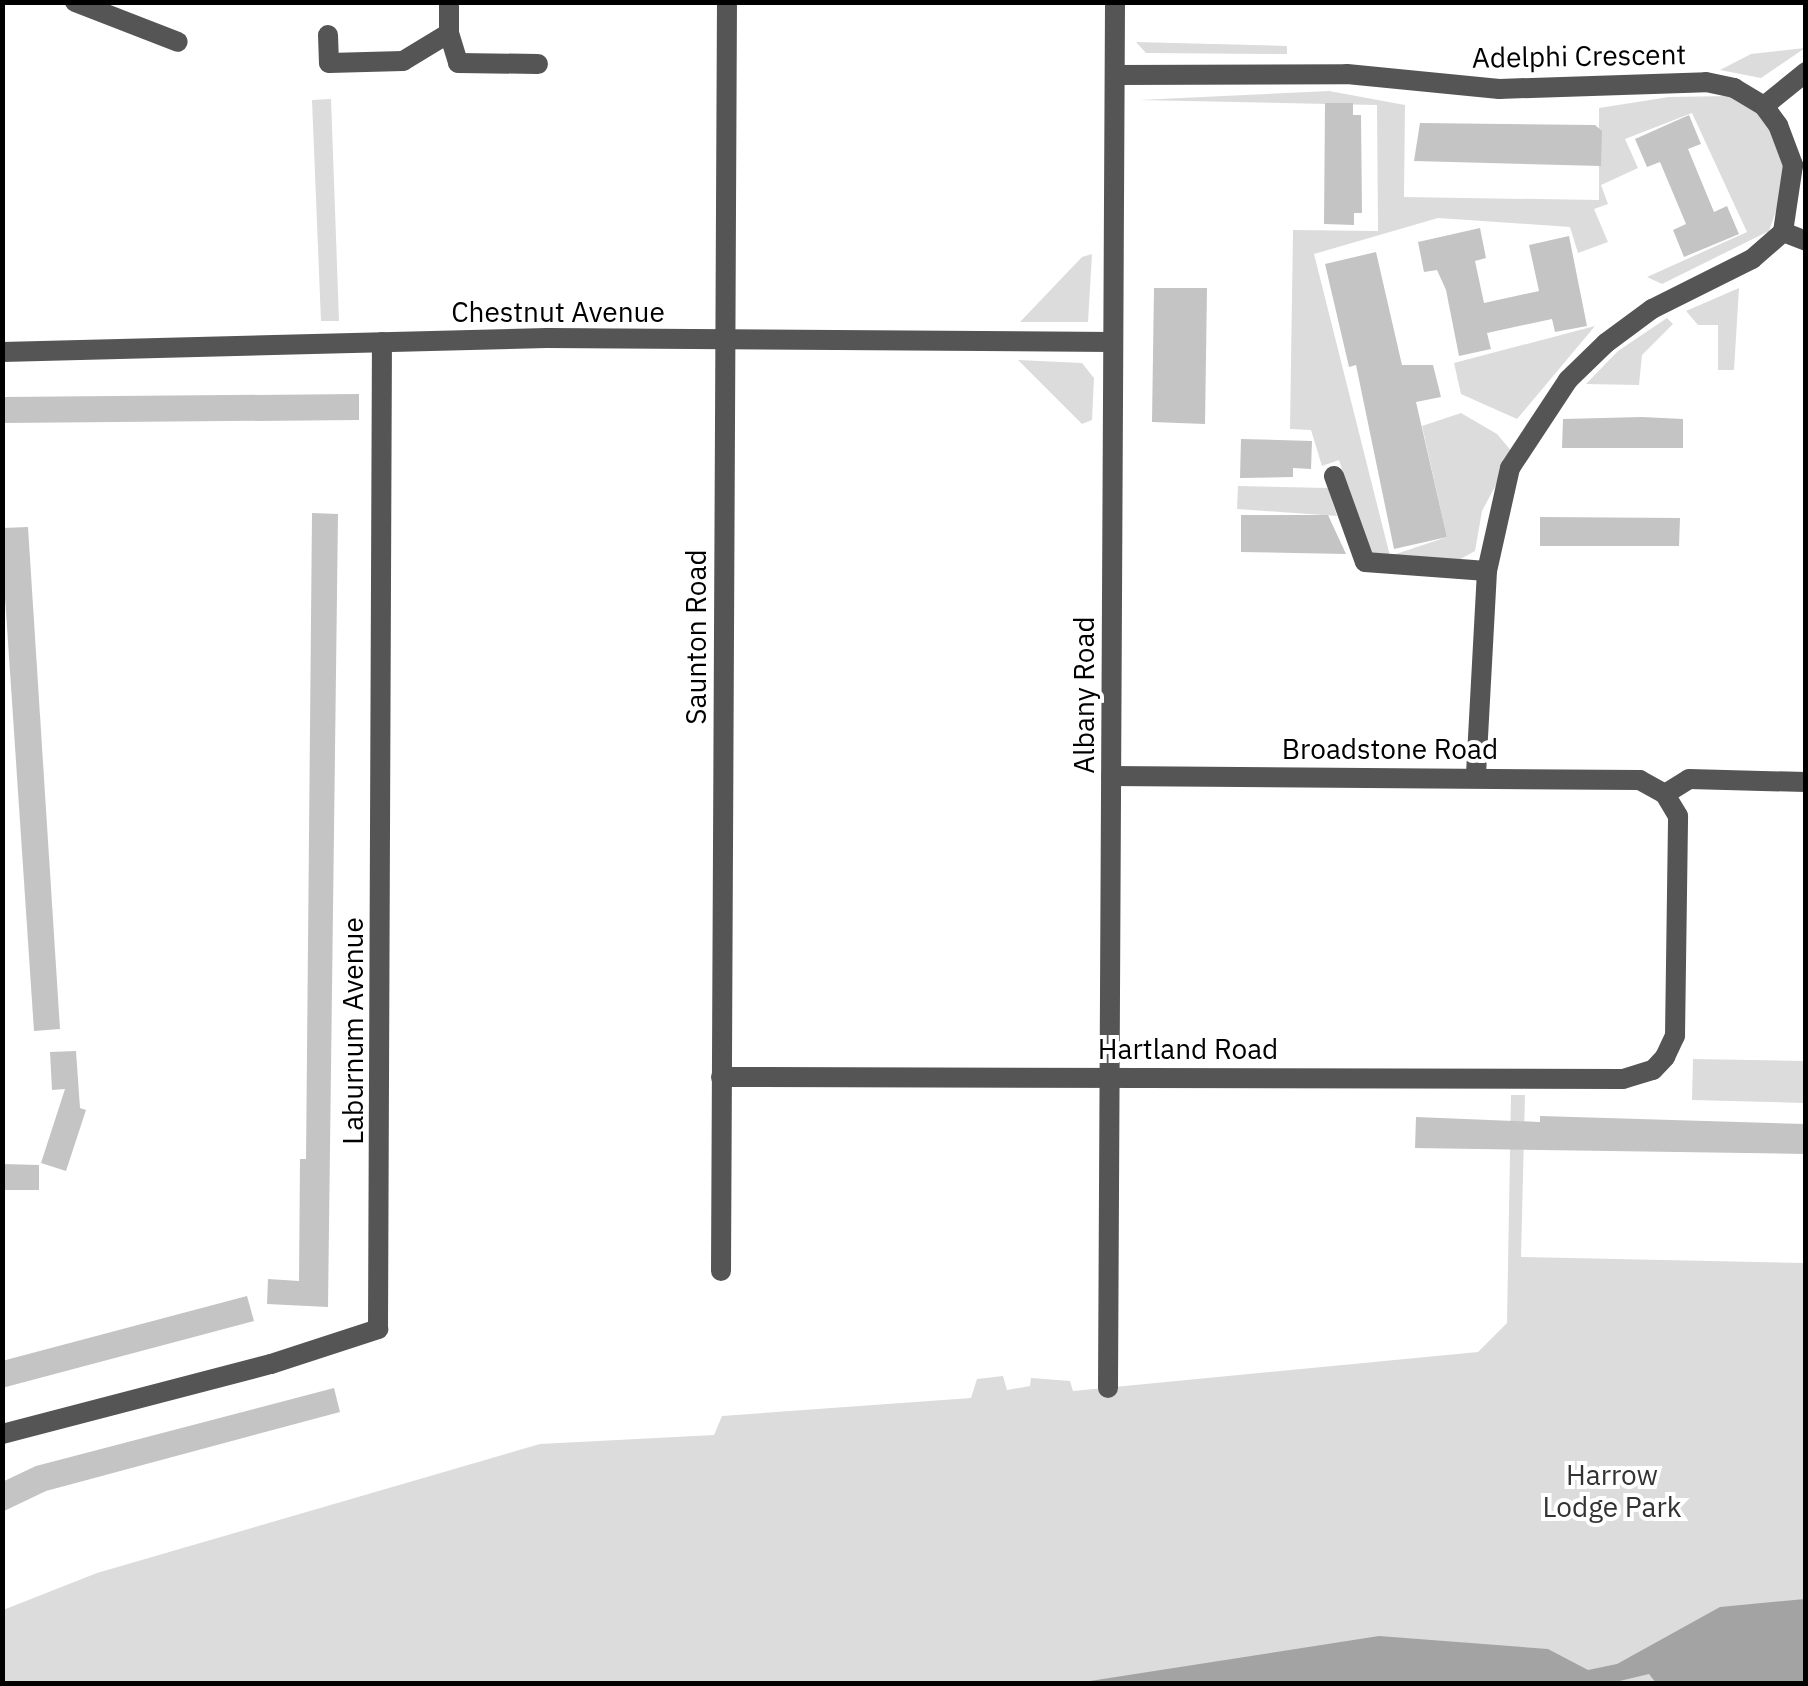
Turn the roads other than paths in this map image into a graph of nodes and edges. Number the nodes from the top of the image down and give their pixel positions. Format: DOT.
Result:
graph roads {
  1 [pos="75,2"];
  2 [pos="448,2"];
  3 [pos="727,2"];
  4 [pos="1115,2"];
  5 [pos="449,33"];
  6 [pos="328,35"];
  7 [pos="178,42"];
  8 [pos="538,64"];
  9 [pos="1806,72"];
  10 [pos="1114,75"];
  11 [pos="1764,106"];
  12 [pos="1783,232"];
  13 [pos="1806,241"];
  14 [pos="724,339"];
  15 [pos="382,342"];
  16 [pos="1113,342"];
  17 [pos="2,352"];
  18 [pos="1334,476"];
  19 [pos="1488,572"];
  20 [pos="1111,776"];
  21 [pos="1476,776"];
  22 [pos="1806,782"];
  23 [pos="1664,794"];
  24 [pos="721,1077"];
  25 [pos="1110,1077"];
  26 [pos="721,1272"];
  27 [pos="1108,1388"];
  28 [pos="2,1434"];
  1 -- 7 [label="street"];
  2 -- 5 [label="street"];
  3 -- 14 [label="street, Saunton Road"];
  4 -- 10 [label="street, Albany Road"];
  5 -- 6 [label="street"];
  5 -- 8 [label="street"];
  9 -- 11 [label="street"];
  10 -- 11 [label="street, Adelphi Crescent"];
  10 -- 16 [label="street, Albany Road"];
  11 -- 12 [label="street"];
  12 -- 13 [label="street"];
  12 -- 19 [label="street"];
  14 -- 15 [label="street, Chestnut Avenue"];
  14 -- 16 [label="street, Chestnut Avenue"];
  14 -- 24 [label="street, Saunton Road"];
  15 -- 17 [label="street, Chestnut Avenue"];
  15 -- 28 [label="street, Laburnum Avenue"];
  16 -- 20 [label="street, Albany Road"];
  18 -- 19 [label="street"];
  19 -- 21 [label="street"];
  20 -- 21 [label="street, Broadstone Road"];
  20 -- 25 [label="street, Albany Road"];
  21 -- 23 [label="street, Broadstone Road"];
  22 -- 23 [label="street"];
  23 -- 25 [label="street, Hartland Road"];
  24 -- 25 [label="street, Hartland Road"];
  24 -- 26 [label="street, Saunton Road"];
  25 -- 27 [label="street, Albany Road"];
}
